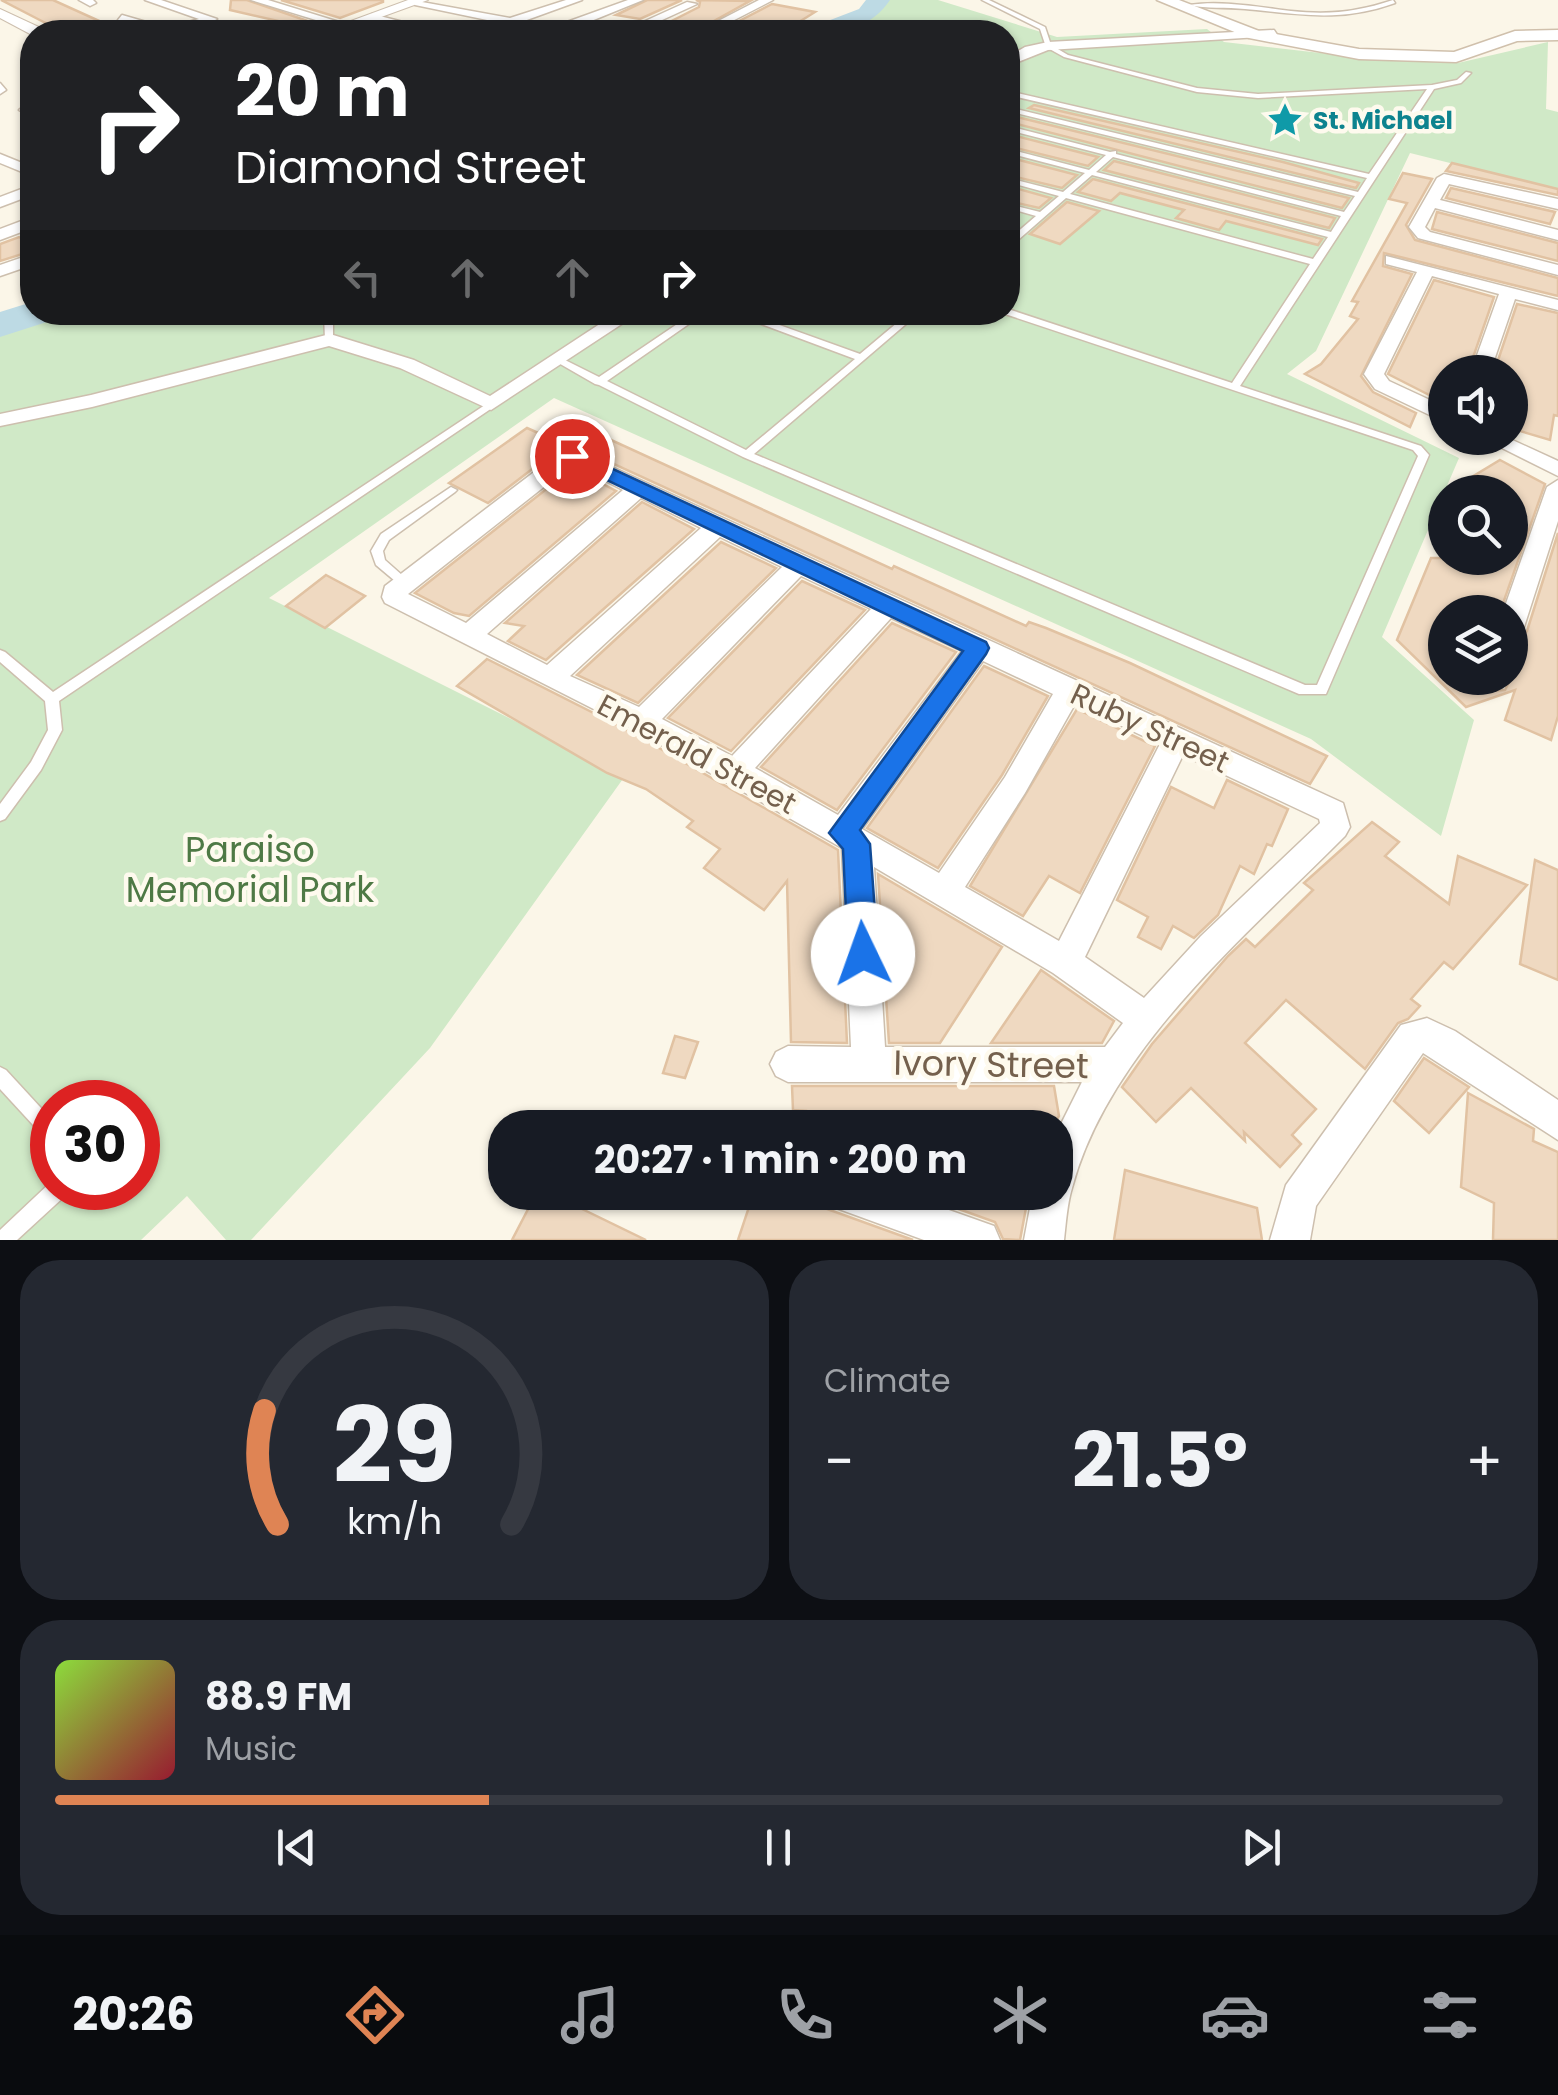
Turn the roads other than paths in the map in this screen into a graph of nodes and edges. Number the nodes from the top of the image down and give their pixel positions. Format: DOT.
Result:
graph roads {
  1 [pos="150,0"];
  2 [pos="256,0"];
  3 [pos="576,0"];
  4 [pos="638,0"];
  5 [pos="675,0"];
  6 [pos="768,0"];
  7 [pos="985,0"];
  8 [pos="1164,0"];
  9 [pos="418,1"];
  10 [pos="1393,2"];
  11 [pos="1186,3"];
  12 [pos="691,4"];
  13 [pos="488,6"];
  14 [pos="706,8"];
  15 [pos="721,12"];
  16 [pos="472,14"];
  17 [pos="736,16"];
  18 [pos="372,17"];
  19 [pos="122,18"];
  20 [pos="128,20"];
  21 [pos="203,20"];
  22 [pos="325,20"];
  23 [pos="363,20"];
  24 [pos="384,20"];
  25 [pos="501,20"];
  26 [pos="517,20"];
  27 [pos="587,20"];
  28 [pos="654,20"];
  29 [pos="728,20"];
  30 [pos="1017,20"];
  31 [pos="1020,22"];
  32 [pos="1558,33"];
  33 [pos="1274,34"];
  34 [pos="1255,36"];
  35 [pos="1047,39"];
  36 [pos="1020,55"];
  37 [pos="1468,72"];
  38 [pos="1432,87"];
  39 [pos="1020,96"];
  40 [pos="1020,112"];
  41 [pos="1146,126"];
  42 [pos="1020,131"];
  43 [pos="1130,138"];
  44 [pos="1020,154"];
  45 [pos="1112,154"];
  46 [pos="1090,172"];
  47 [pos="1370,176"];
  48 [pos="1020,184"];
  49 [pos="1358,194"];
  50 [pos="1062,196"];
  51 [pos="1430,202"];
  52 [pos="1558,204"];
  53 [pos="1020,209"];
  54 [pos="1041,215"];
  55 [pos="1345,215"];
  56 [pos="1020,229"];
  57 [pos="1330,235"];
  58 [pos="1558,235"];
  59 [pos="1392,260"];
  60 [pos="1316,263"];
  61 [pos="1427,270"];
  62 [pos="1558,270"];
  63 [pos="1508,291"];
  64 [pos="1558,304"];
  65 [pos="1020,316"];
  66 [pos="329,325"];
  67 [pos="612,325"];
  68 [pos="683,325"];
  69 [pos="770,325"];
  70 [pos="901,325"];
  71 [pos="330,340"];
  72 [pos="1486,355"];
  73 [pos="862,358"];
  74 [pos="560,360"];
  75 [pos="598,382"];
  76 [pos="1234,387"];
  77 [pos="490,404"];
  78 [pos="1428,407"];
  79 [pos="0,420"];
  80 [pos="748,455"];
  81 [pos="1527,455"];
  82 [pos="1558,470"];
  83 [pos="1558,487"];
  84 [pos="639,488"];
  85 [pos="451,490"];
  86 [pos="716,527"];
  87 [pos="799,564"];
  88 [pos="400,590"];
  89 [pos="1522,595"];
  90 [pos="888,606"];
  91 [pos="469,634"];
  92 [pos="978,648"];
  93 [pos="0,655"];
  94 [pos="550,678"];
  95 [pos="1069,691"];
  96 [pos="52,699"];
  97 [pos="644,720"];
  98 [pos="1176,741"];
  99 [pos="736,771"];
  100 [pos="0,815"];
  101 [pos="850,838"];
  102 [pos="943,894"];
  103 [pos="1066,962"];
  104 [pos="1146,1018"];
  105 [pos="869,1063"];
  106 [pos="788,1064"];
  107 [pos="1112,1065"];
  108 [pos="0,1076"];
  109 [pos="30,1109"];
  110 [pos="1558,1122"];
  111 [pos="1073,1142"];
  112 [pos="35,1210"];
  113 [pos="893,1210"];
  114 [pos="1049,1210"];
  115 [pos="2,1240"];
  116 [pos="980,1240"];
  117 [pos="1044,1240"];
  118 [pos="1290,1240"];
  1 -- 21 [label="street"];
  2 -- 22 [label="street"];
  3 -- 26 [label="street"];
  4 -- 27 [label="street"];
  5 -- 12 [label="street"];
  6 -- 17 [label="street"];
  7 -- 30 [label="lane"];
  8 -- 34 [label="main road"];
  9 -- 16 [label="street"];
  9 -- 18 [label="street"];
  10 -- 11 [label="lane"];
  11 -- 33 [label="main road"];
  12 -- 14 [label="street"];
  12 -- 28 [label="street"];
  13 -- 16 [label="street"];
  15 -- 17 [label="street"];
  16 -- 25 [label="street"];
  17 -- 29 [label="street"];
  18 -- 23 [label="street"];
  18 -- 24 [label="street"];
  19 -- 20 [label="street"];
  31 -- 35 [label="lane"];
  32 -- 33 [label="main road"];
  32 -- 34 [label="main road"];
  33 -- 34 [label="street"];
  34 -- 35 [label="street"];
  35 -- 36 [label="street"];
  35 -- 38 [label="lane"];
  37 -- 38 [label="lane"];
  38 -- 47 [label="lane"];
  39 -- 41 [label="lane"];
  40 -- 43 [label="lane"];
  41 -- 43 [label="lane"];
  41 -- 47 [label="lane"];
  42 -- 45 [label="lane"];
  43 -- 45 [label="lane"];
  43 -- 49 [label="lane"];
  44 -- 46 [label="lane"];
  45 -- 46 [label="lane"];
  45 -- 55 [label="lane"];
  46 -- 50 [label="lane"];
  46 -- 57 [label="lane"];
  47 -- 49 [label="lane"];
  48 -- 50 [label="lane"];
  49 -- 55 [label="lane"];
  50 -- 54 [label="lane"];
  50 -- 60 [label="lane"];
  51 -- 52 [label="street"];
  51 -- 58 [label="street"];
  51 -- 62 [label="street"];
  53 -- 54 [label="lane"];
  54 -- 56 [label="lane"];
  55 -- 57 [label="lane"];
  57 -- 60 [label="lane"];
  59 -- 61 [label="street"];
  60 -- 76 [label="lane"];
  61 -- 63 [label="street"];
  61 -- 78 [label="street"];
  63 -- 64 [label="street"];
  63 -- 72 [label="street"];
  65 -- 76 [label="lane"];
  66 -- 71 [label="lane"];
  67 -- 74 [label="street"];
  68 -- 75 [label="lane"];
  69 -- 73 [label="lane"];
  70 -- 73 [label="lane"];
  71 -- 77 [label="street"];
  71 -- 79 [label="street"];
  73 -- 80 [label="lane"];
  74 -- 75 [label="lane"];
  74 -- 77 [label="street"];
  75 -- 80 [label="lane"];
  76 -- 80 [label="lane"];
  77 -- 96 [label="lane"];
  81 -- 82 [label="street"];
  83 -- 89 [label="street"];
  84 -- 86 [label="street, Ruby Street"];
  84 -- 88 [label="street, Ruby Street"];
  84 -- 91 [label="street"];
  85 -- 88 [label="lane"];
  86 -- 87 [label="street, Ruby Street"];
  86 -- 94 [label="street"];
  87 -- 90 [label="street, Ruby Street"];
  87 -- 97 [label="street"];
  88 -- 91 [label="street, Emerald Street"];
  90 -- 92 [label="street, Ruby Street"];
  90 -- 99 [label="street"];
  91 -- 94 [label="street, Emerald Street"];
  92 -- 95 [label="street, Ruby Street"];
  92 -- 101 [label="street"];
  93 -- 96 [label="lane"];
  94 -- 97 [label="street, Emerald Street"];
  95 -- 98 [label="street, Ruby Street"];
  95 -- 102 [label="street"];
  96 -- 100 [label="lane"];
  97 -- 99 [label="street, Emerald Street"];
  98 -- 103 [label="street"];
  98 -- 104 [label="street, Ruby Street"];
  99 -- 101 [label="street, Emerald Street"];
  101 -- 102 [label="street, Emerald Street"];
  101 -- 105 [label="street, Ivory Street"];
  102 -- 103 [label="street, Emerald Street"];
  103 -- 104 [label="street, Emerald Street"];
  104 -- 107 [label="street, Ruby Street"];
  105 -- 106 [label="street, Ivory Street"];
  105 -- 107 [label="street, Ivory Street"];
  107 -- 111 [label="street, Ruby Street"];
  108 -- 109 [label="lane"];
  110 -- 118 [label="street"];
  112 -- 115 [label="lane"];
  113 -- 116 [label="street"];
  114 -- 117 [label="street"];
}
